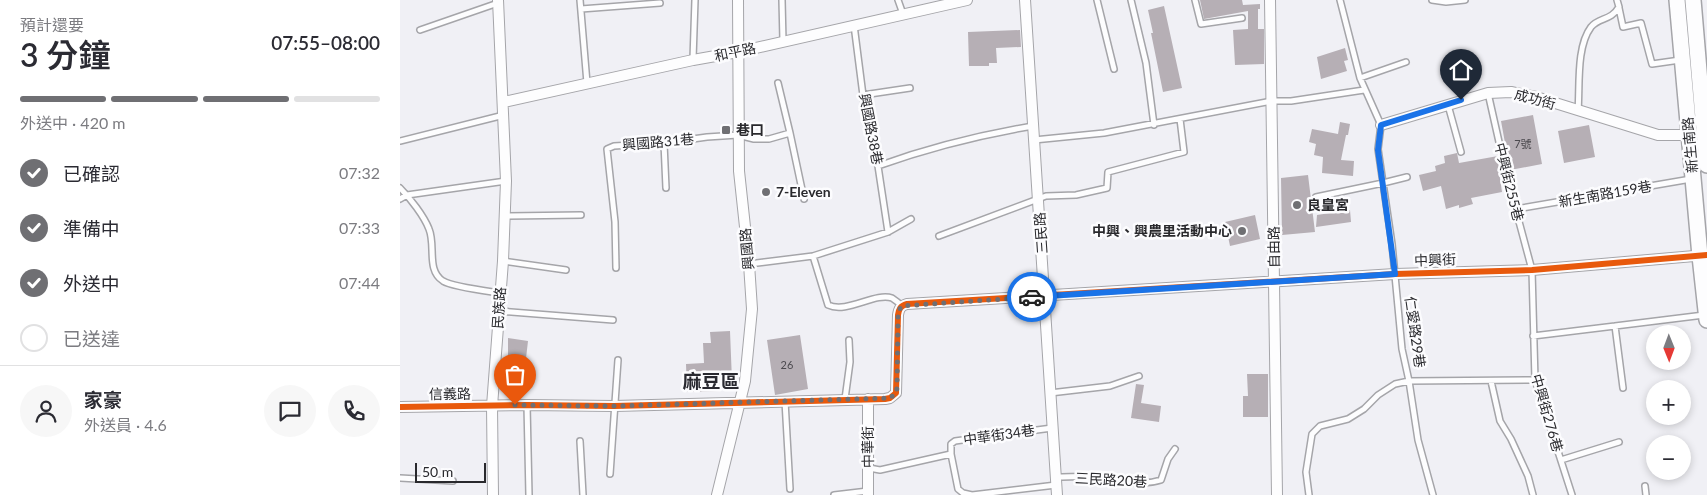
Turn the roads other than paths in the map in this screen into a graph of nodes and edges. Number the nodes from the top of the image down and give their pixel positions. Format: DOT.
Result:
graph roads {
  1 [pos="580,0"];
  2 [pos="695,0"];
  3 [pos="738,0"];
  4 [pos="782,0"];
  5 [pos="898,0"];
  6 [pos="967,0"];
  7 [pos="1025,0"];
  8 [pos="1097,0"];
  9 [pos="1131,0"];
  10 [pos="1195,0"];
  11 [pos="1270,0"];
  12 [pos="1340,0"];
  13 [pos="1432,0"];
  14 [pos="1463,0"];
  15 [pos="1617,0"];
  16 [pos="1677,0"];
  17 [pos="1693,0"];
  18 [pos="498,1"];
  19 [pos="660,3"];
  20 [pos="1619,7"];
  21 [pos="581,8"];
  22 [pos="903,14"];
  23 [pos="1242,18"];
  24 [pos="854,25"];
  25 [pos="420,30"];
  26 [pos="783,41"];
  27 [pos="738,52"];
  28 [pos="693,60"];
  29 [pos="1683,60"];
  30 [pos="1406,62"];
  31 [pos="1114,69"];
  32 [pos="1360,78"];
  33 [pos="778,82"];
  34 [pos="587,84"];
  35 [pos="910,88"];
  36 [pos="1364,90"];
  37 [pos="1488,93"];
  38 [pos="864,95"];
  39 [pos="1272,101"];
  40 [pos="504,102"];
  41 [pos="1448,104"];
  42 [pos="1578,111"];
  43 [pos="504,115"];
  44 [pos="1180,119"];
  45 [pos="1154,125"];
  46 [pos="1381,125"];
  47 [pos="1033,126"];
  48 [pos="1705,126"];
  49 [pos="790,133"];
  50 [pos="738,135"];
  51 [pos="1690,136"];
  52 [pos="1034,140"];
  53 [pos="400,141"];
  54 [pos="664,143"];
  55 [pos="1461,152"];
  56 [pos="1707,165"];
  57 [pos="878,166"];
  58 [pos="1407,177"];
  59 [pos="1694,178"];
  60 [pos="506,181"];
  61 [pos="1383,184"];
  62 [pos="666,188"];
  63 [pos="400,190"];
  64 [pos="407,195"];
  65 [pos="1316,197"];
  66 [pos="400,199"];
  67 [pos="804,199"];
  68 [pos="1038,200"];
  69 [pos="1516,209"];
  70 [pos="581,215"];
  71 [pos="506,216"];
  72 [pos="911,219"];
  73 [pos="888,232"];
  74 [pos="939,236"];
  75 [pos="1703,255"];
  76 [pos="813,256"];
  77 [pos="503,261"];
  78 [pos="749,264"];
  79 [pos="616,268"];
  80 [pos="566,270"];
  81 [pos="1532,270"];
  82 [pos="1395,274"];
  83 [pos="1274,282"];
  84 [pos="500,293"];
  85 [pos="1045,296"];
  86 [pos="902,306"];
  87 [pos="499,311"];
  88 [pos="1707,315"];
  89 [pos="614,320"];
  90 [pos="1707,320"];
  91 [pos="1615,326"];
  92 [pos="1533,336"];
  93 [pos="849,340"];
  94 [pos="618,360"];
  95 [pos="1139,376"];
  96 [pos="1535,380"];
  97 [pos="1409,381"];
  98 [pos="1491,381"];
  99 [pos="1623,388"];
  100 [pos="1050,393"];
  101 [pos="845,399"];
  102 [pos="868,399"];
  103 [pos="785,401"];
  104 [pos="740,402"];
  105 [pos="527,405"];
  106 [pos="492,406"];
  107 [pos="614,406"];
  108 [pos="400,407"];
  109 [pos="1053,428"];
  110 [pos="580,441"];
  111 [pos="1619,442"];
  112 [pos="1175,449"];
  113 [pos="951,454"];
  114 [pos="1561,460"];
  115 [pos="869,468"];
  116 [pos="610,474"];
  117 [pos="400,478"];
  118 [pos="453,481"];
  119 [pos="1056,486"];
  120 [pos="1645,486"];
  121 [pos="790,489"];
  122 [pos="868,493"];
  123 [pos="493,495"];
  124 [pos="529,495"];
  125 [pos="583,495"];
  126 [pos="717,495"];
  127 [pos="834,495"];
  128 [pos="1277,495"];
  129 [pos="1309,495"];
  130 [pos="1432,495"];
  131 [pos="1533,495"];
  132 [pos="1572,495"];
  133 [pos="1646,495"];
  1 -- 21 [label="lane"];
  2 -- 28 [label="lane"];
  3 -- 27 [label="street, 興國路"];
  4 -- 26 [label="lane"];
  5 -- 22 [label="lane"];
  6 -- 22 [label="street, 和平路"];
  7 -- 47 [label="street, 三民路"];
  8 -- 31 [label="lane"];
  9 -- 45 [label="lane"];
  10 -- 23 [label="lane"];
  11 -- 39 [label="street, 自由路"];
  12 -- 32 [label="lane"];
  13 -- 14 [label="lane"];
  15 -- 20 [label="lane"];
  16 -- 29 [label="main road, 新生南路"];
  17 -- 48 [label="main road, 新生南路"];
  18 -- 25 [label="lane"];
  18 -- 40 [label="street, 民族路"];
  19 -- 21 [label="lane"];
  20 -- 29 [label="lane"];
  20 -- 42 [label="lane"];
  21 -- 34 [label="lane"];
  22 -- 24 [label="street, 和平路"];
  24 -- 26 [label="street, 和平路"];
  24 -- 38 [label="lane, 興國路38巷"];
  26 -- 27 [label="street, 和平路"];
  27 -- 28 [label="street, 和平路"];
  27 -- 50 [label="street, 興國路"];
  28 -- 34 [label="street, 和平路"];
  29 -- 51 [label="main road, 新生南路"];
  30 -- 32 [label="lane"];
  32 -- 36 [label="lane"];
  33 -- 49 [label="lane"];
  34 -- 40 [label="street, 和平路"];
  35 -- 38 [label="lane"];
  36 -- 39 [label="lane"];
  36 -- 46 [label="lane"];
  37 -- 41 [label="street, 成功街"];
  37 -- 42 [label="street, 成功街"];
  37 -- 69 [label="lane, 中興街255巷"];
  38 -- 57 [label="lane, 興國路38巷"];
  39 -- 44 [label="lane"];
  39 -- 83 [label="street, 自由路"];
  40 -- 43 [label="street, 民族路"];
  41 -- 46 [label="street, 成功街"];
  41 -- 55 [label="lane"];
  42 -- 51 [label="street, 成功街"];
  43 -- 53 [label="lane"];
  43 -- 60 [label="street, 民族路"];
  44 -- 45 [label="lane"];
  44 -- 68 [label="lane"];
  45 -- 52 [label="lane"];
  46 -- 61 [label="lane, 仁愛路29巷"];
  47 -- 52 [label="street, 三民路"];
  47 -- 57 [label="lane"];
  48 -- 51 [label="lane"];
  48 -- 56 [label="main road, 新生南路"];
  49 -- 50 [label="lane, 興國路31巷"];
  49 -- 67 [label="lane"];
  50 -- 54 [label="lane, 興國路31巷"];
  50 -- 78 [label="street, 興國路"];
  51 -- 59 [label="main road, 新生南路"];
  52 -- 68 [label="street, 三民路"];
  54 -- 62 [label="lane"];
  54 -- 79 [label="lane, 興國路31巷"];
  57 -- 73 [label="lane, 興國路38巷"];
  58 -- 61 [label="lane"];
  59 -- 69 [label="lane, 新生南路159巷"];
  59 -- 75 [label="main road, 新生南路"];
  60 -- 64 [label="lane"];
  60 -- 71 [label="street, 民族路"];
  61 -- 65 [label="lane"];
  61 -- 82 [label="lane, 仁愛路29巷"];
  63 -- 64 [label="lane"];
  64 -- 66 [label="lane"];
  64 -- 84 [label="lane"];
  68 -- 74 [label="lane"];
  68 -- 85 [label="street, 三民路"];
  69 -- 81 [label="lane, 中興街255巷"];
  70 -- 71 [label="lane"];
  71 -- 77 [label="street, 民族路"];
  72 -- 73 [label="lane"];
  73 -- 76 [label="lane"];
  75 -- 81 [label="street, 中興街"];
  75 -- 88 [label="main road, 新生南路"];
  76 -- 78 [label="lane"];
  76 -- 86 [label="lane"];
  77 -- 80 [label="lane"];
  77 -- 84 [label="street, 民族路"];
  78 -- 104 [label="street, 興國路"];
  81 -- 82 [label="street, 中興街"];
  81 -- 92 [label="lane, 中興街276巷"];
  82 -- 83 [label="street, 中興街"];
  82 -- 97 [label="lane, 仁愛路29巷"];
  83 -- 85 [label="street, 中興街"];
  83 -- 128 [label="street, 自由路"];
  84 -- 87 [label="street, 民族路"];
  85 -- 86 [label="street, 中興街"];
  85 -- 100 [label="street, 三民路"];
  86 -- 102 [label="street"];
  87 -- 89 [label="lane"];
  87 -- 106 [label="street, 民族路"];
  88 -- 90 [label="main road, 新生南路"];
  88 -- 91 [label="lane"];
  91 -- 92 [label="lane"];
  91 -- 99 [label="lane"];
  92 -- 96 [label="lane, 中興街276巷"];
  93 -- 101 [label="lane"];
  94 -- 107 [label="lane"];
  95 -- 100 [label="lane"];
  96 -- 98 [label="lane"];
  96 -- 114 [label="lane, 中興街276巷"];
  97 -- 98 [label="lane"];
  97 -- 129 [label="lane, 仁愛路29巷"];
  97 -- 130 [label="lane"];
  98 -- 131 [label="lane"];
  100 -- 109 [label="street, 三民路"];
  101 -- 102 [label="street"];
  101 -- 103 [label="street"];
  102 -- 115 [label="street, 中華街"];
  103 -- 104 [label="street"];
  103 -- 121 [label="lane"];
  104 -- 107 [label="street, 信義路"];
  104 -- 126 [label="street, 興國路"];
  105 -- 106 [label="street, 信義路"];
  105 -- 107 [label="street, 信義路"];
  105 -- 124 [label="lane"];
  106 -- 108 [label="street, 信義路"];
  106 -- 123 [label="street, 民族路"];
  107 -- 116 [label="lane"];
  109 -- 113 [label="lane, 中華街34巷"];
  109 -- 119 [label="street, 三民路"];
  110 -- 125 [label="lane"];
  111 -- 114 [label="lane"];
  112 -- 119 [label="lane, 三民路20巷"];
  113 -- 115 [label="lane, 中華街34巷"];
  113 -- 119 [label="lane, 三民路20巷"];
  114 -- 132 [label="lane, 中興街276巷"];
  115 -- 122 [label="street, 中華街"];
  117 -- 118 [label="lane"];
  120 -- 133 [label="lane"];
  122 -- 127 [label="lane"];
}
